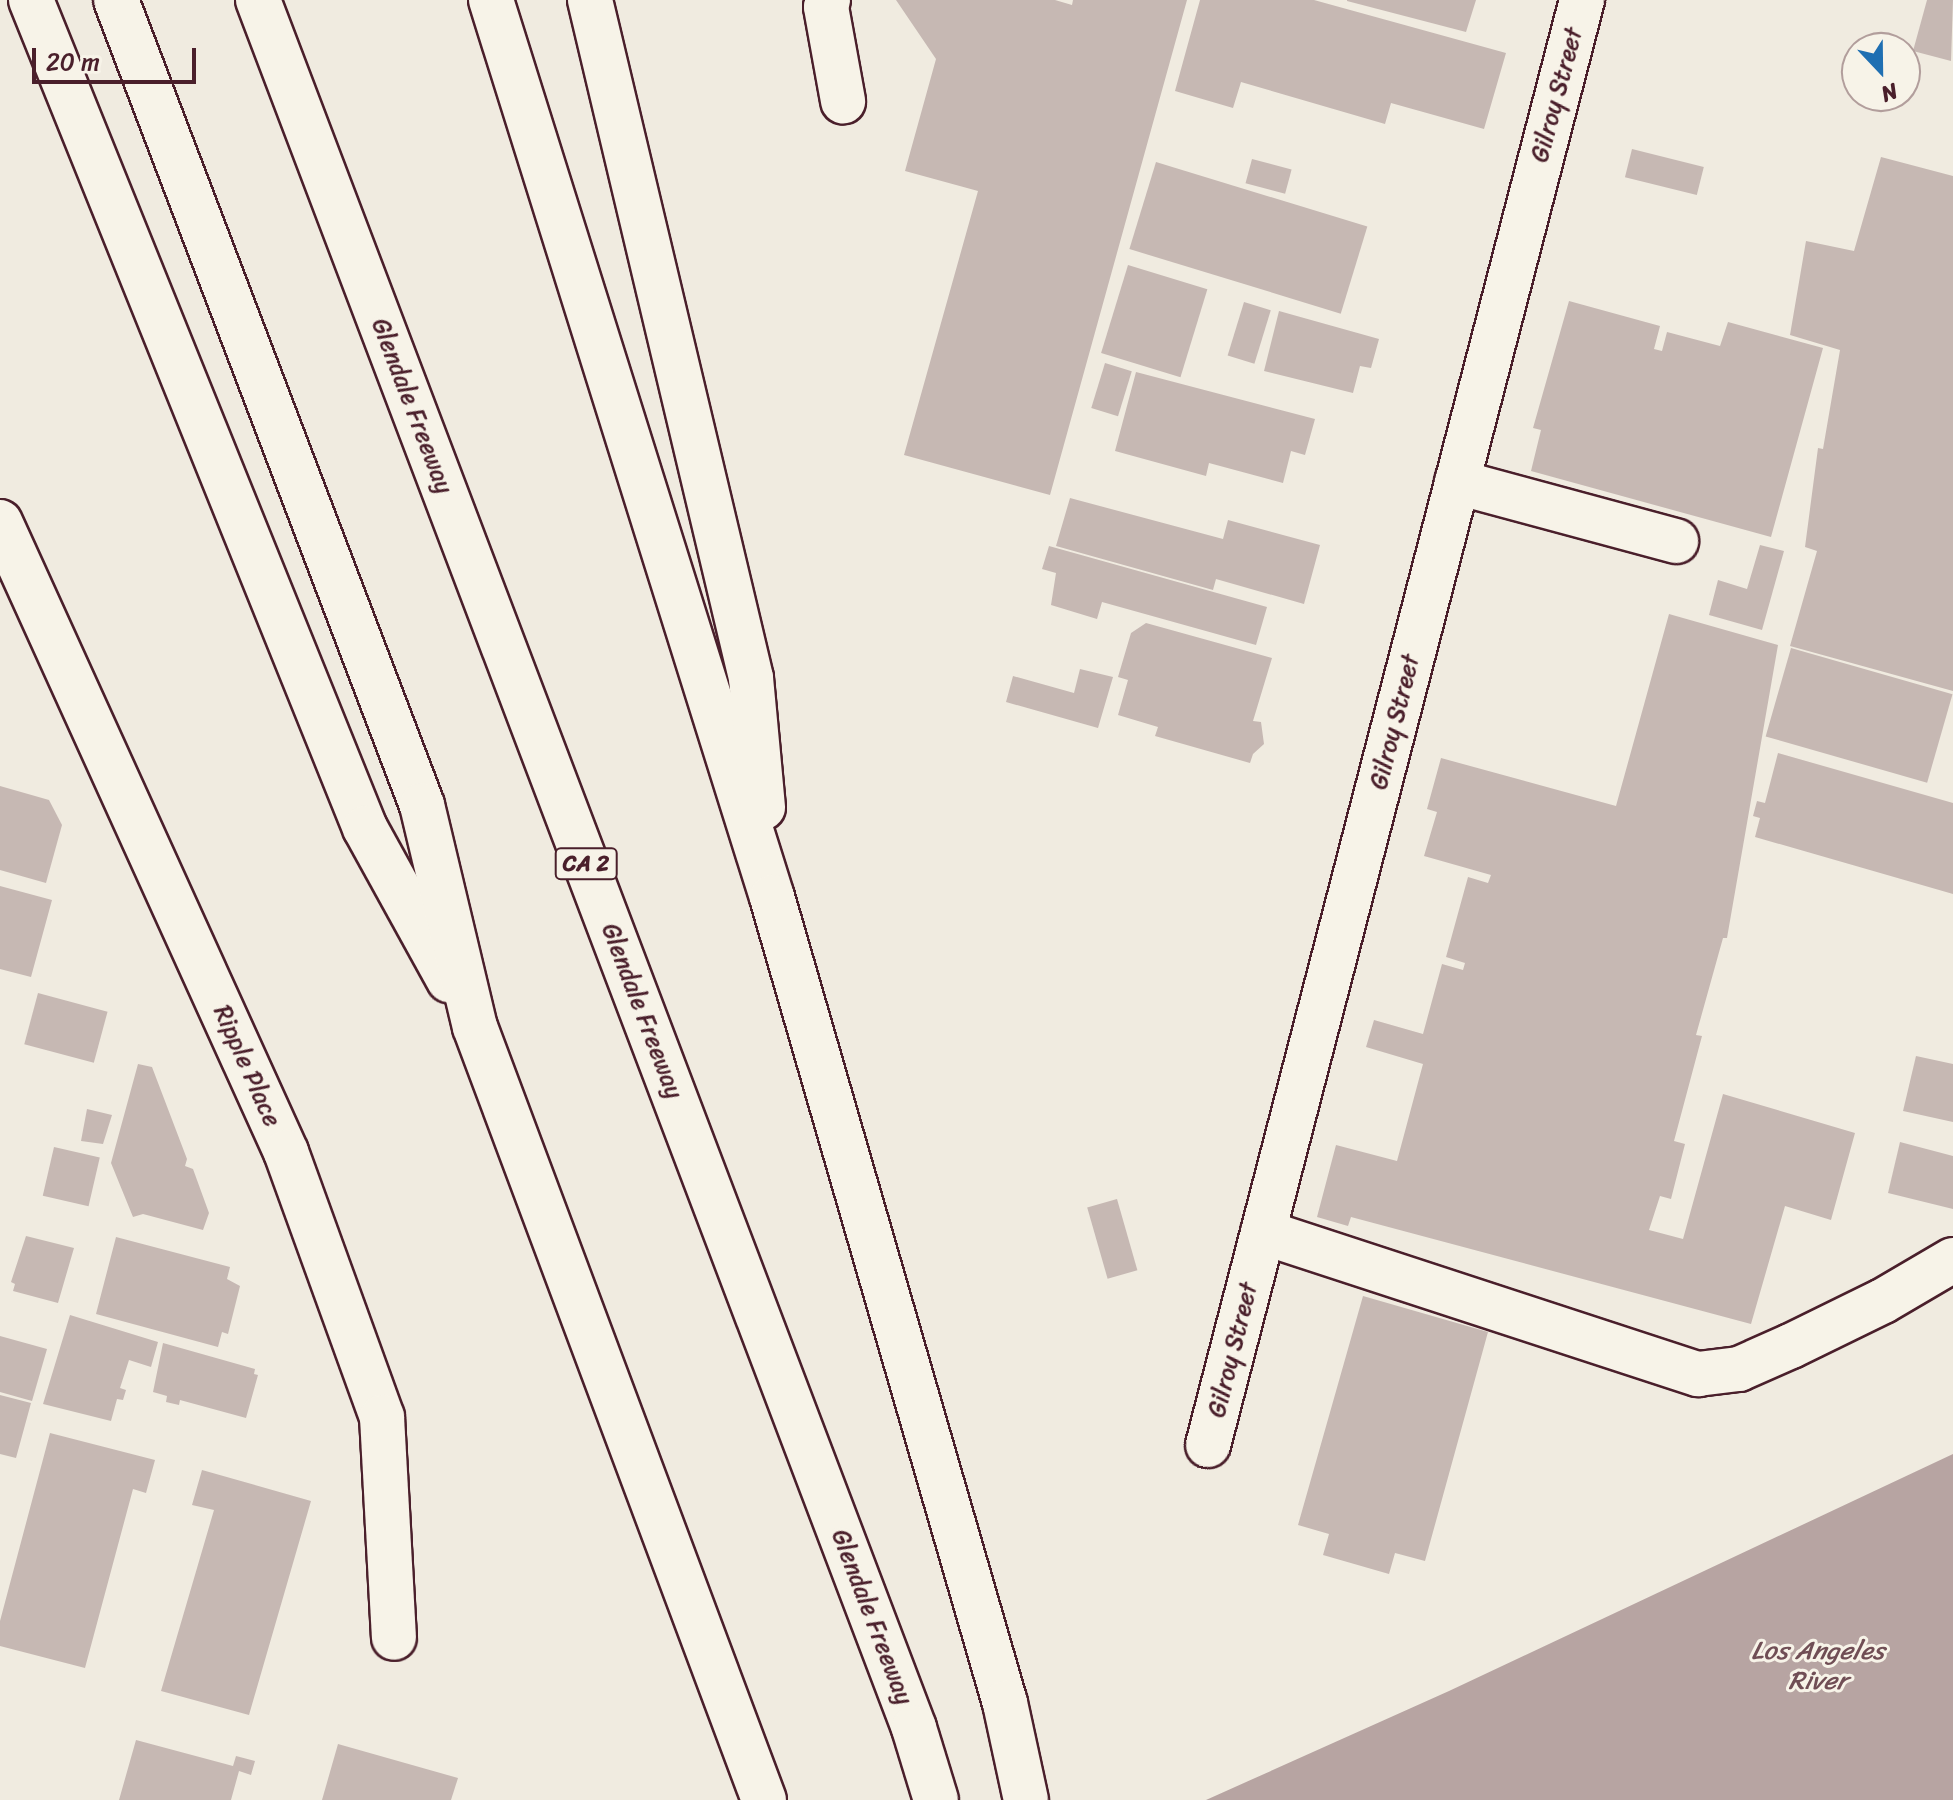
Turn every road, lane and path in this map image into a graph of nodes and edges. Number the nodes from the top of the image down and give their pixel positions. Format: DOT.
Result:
graph roads {
  1 [pos="31,0"];
  2 [pos="116,0"];
  3 [pos="258,0"];
  4 [pos="491,0"];
  5 [pos="590,0"];
  6 [pos="828,0"];
  7 [pos="1582,0"];
  8 [pos="843,101"];
  9 [pos="1457,482"];
  10 [pos="0,522"];
  11 [pos="1676,541"];
  12 [pos="772,897"];
  13 [pos="475,1027"];
  14 [pos="1263,1232"];
  15 [pos="1953,1260"];
  16 [pos="1208,1445"];
  17 [pos="394,1638"];
  18 [pos="762,1791"];
  19 [pos="936,1800"];
  20 [pos="1026,1800"];
  1 -- 13 [label="main road"];
  2 -- 13 [label="main road"];
  3 -- 19 [label="main road, Glendale Freeway / CA 2"];
  4 -- 12 [label="main road"];
  5 -- 12 [label="main road"];
  6 -- 8 [label="main road"];
  7 -- 9 [label="main road, Gilroy Street"];
  9 -- 11 [label="main road"];
  9 -- 14 [label="main road, Gilroy Street"];
  10 -- 17 [label="main road, Ripple Place"];
  12 -- 20 [label="main road"];
  13 -- 18 [label="main road"];
  14 -- 15 [label="main road"];
  14 -- 16 [label="main road, Gilroy Street"];
}
